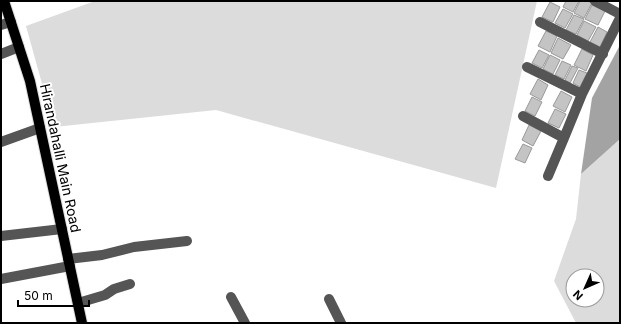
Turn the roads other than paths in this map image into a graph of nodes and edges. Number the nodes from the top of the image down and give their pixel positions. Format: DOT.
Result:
graph roads {
  1 [pos="4,1"];
  2 [pos="596,1"];
  3 [pos="620,14"];
  4 [pos="620,18"];
  5 [pos="540,22"];
  6 [pos="6,23"];
  7 [pos="19,47"];
  8 [pos="1,54"];
  9 [pos="603,54"];
  10 [pos="527,67"];
  11 [pos="582,94"];
  12 [pos="523,116"];
  13 [pos="40,128"];
  14 [pos="564,138"];
  15 [pos="1,142"];
  16 [pos="548,176"];
  17 [pos="62,229"];
  18 [pos="1,236"];
  19 [pos="187,241"];
  20 [pos="69,262"];
  21 [pos="1,279"];
  22 [pos="130,284"];
  23 [pos="232,297"];
  24 [pos="329,300"];
  25 [pos="78,302"];
  26 [pos="82,323"];
  27 [pos="245,323"];
  28 [pos="341,323"];
  1 -- 6 [label="main road, Hirandahalli Main Road"];
  2 -- 3 [label="street"];
  4 -- 9 [label="street"];
  5 -- 9 [label="street"];
  6 -- 7 [label="main road, Hirandahalli Main Road"];
  7 -- 8 [label="street"];
  7 -- 13 [label="main road, Hirandahalli Main Road"];
  9 -- 11 [label="street"];
  10 -- 11 [label="street"];
  11 -- 14 [label="street"];
  12 -- 14 [label="street"];
  13 -- 15 [label="street"];
  13 -- 17 [label="main road, Hirandahalli Main Road"];
  14 -- 16 [label="street"];
  17 -- 18 [label="street"];
  17 -- 20 [label="main road, Hirandahalli Main Road"];
  19 -- 20 [label="street"];
  20 -- 21 [label="street"];
  20 -- 25 [label="main road, Hirandahalli Main Road"];
  22 -- 25 [label="street"];
  23 -- 27 [label="street"];
  24 -- 28 [label="street"];
  25 -- 26 [label="main road, Hirandahalli Main Road"];
}
